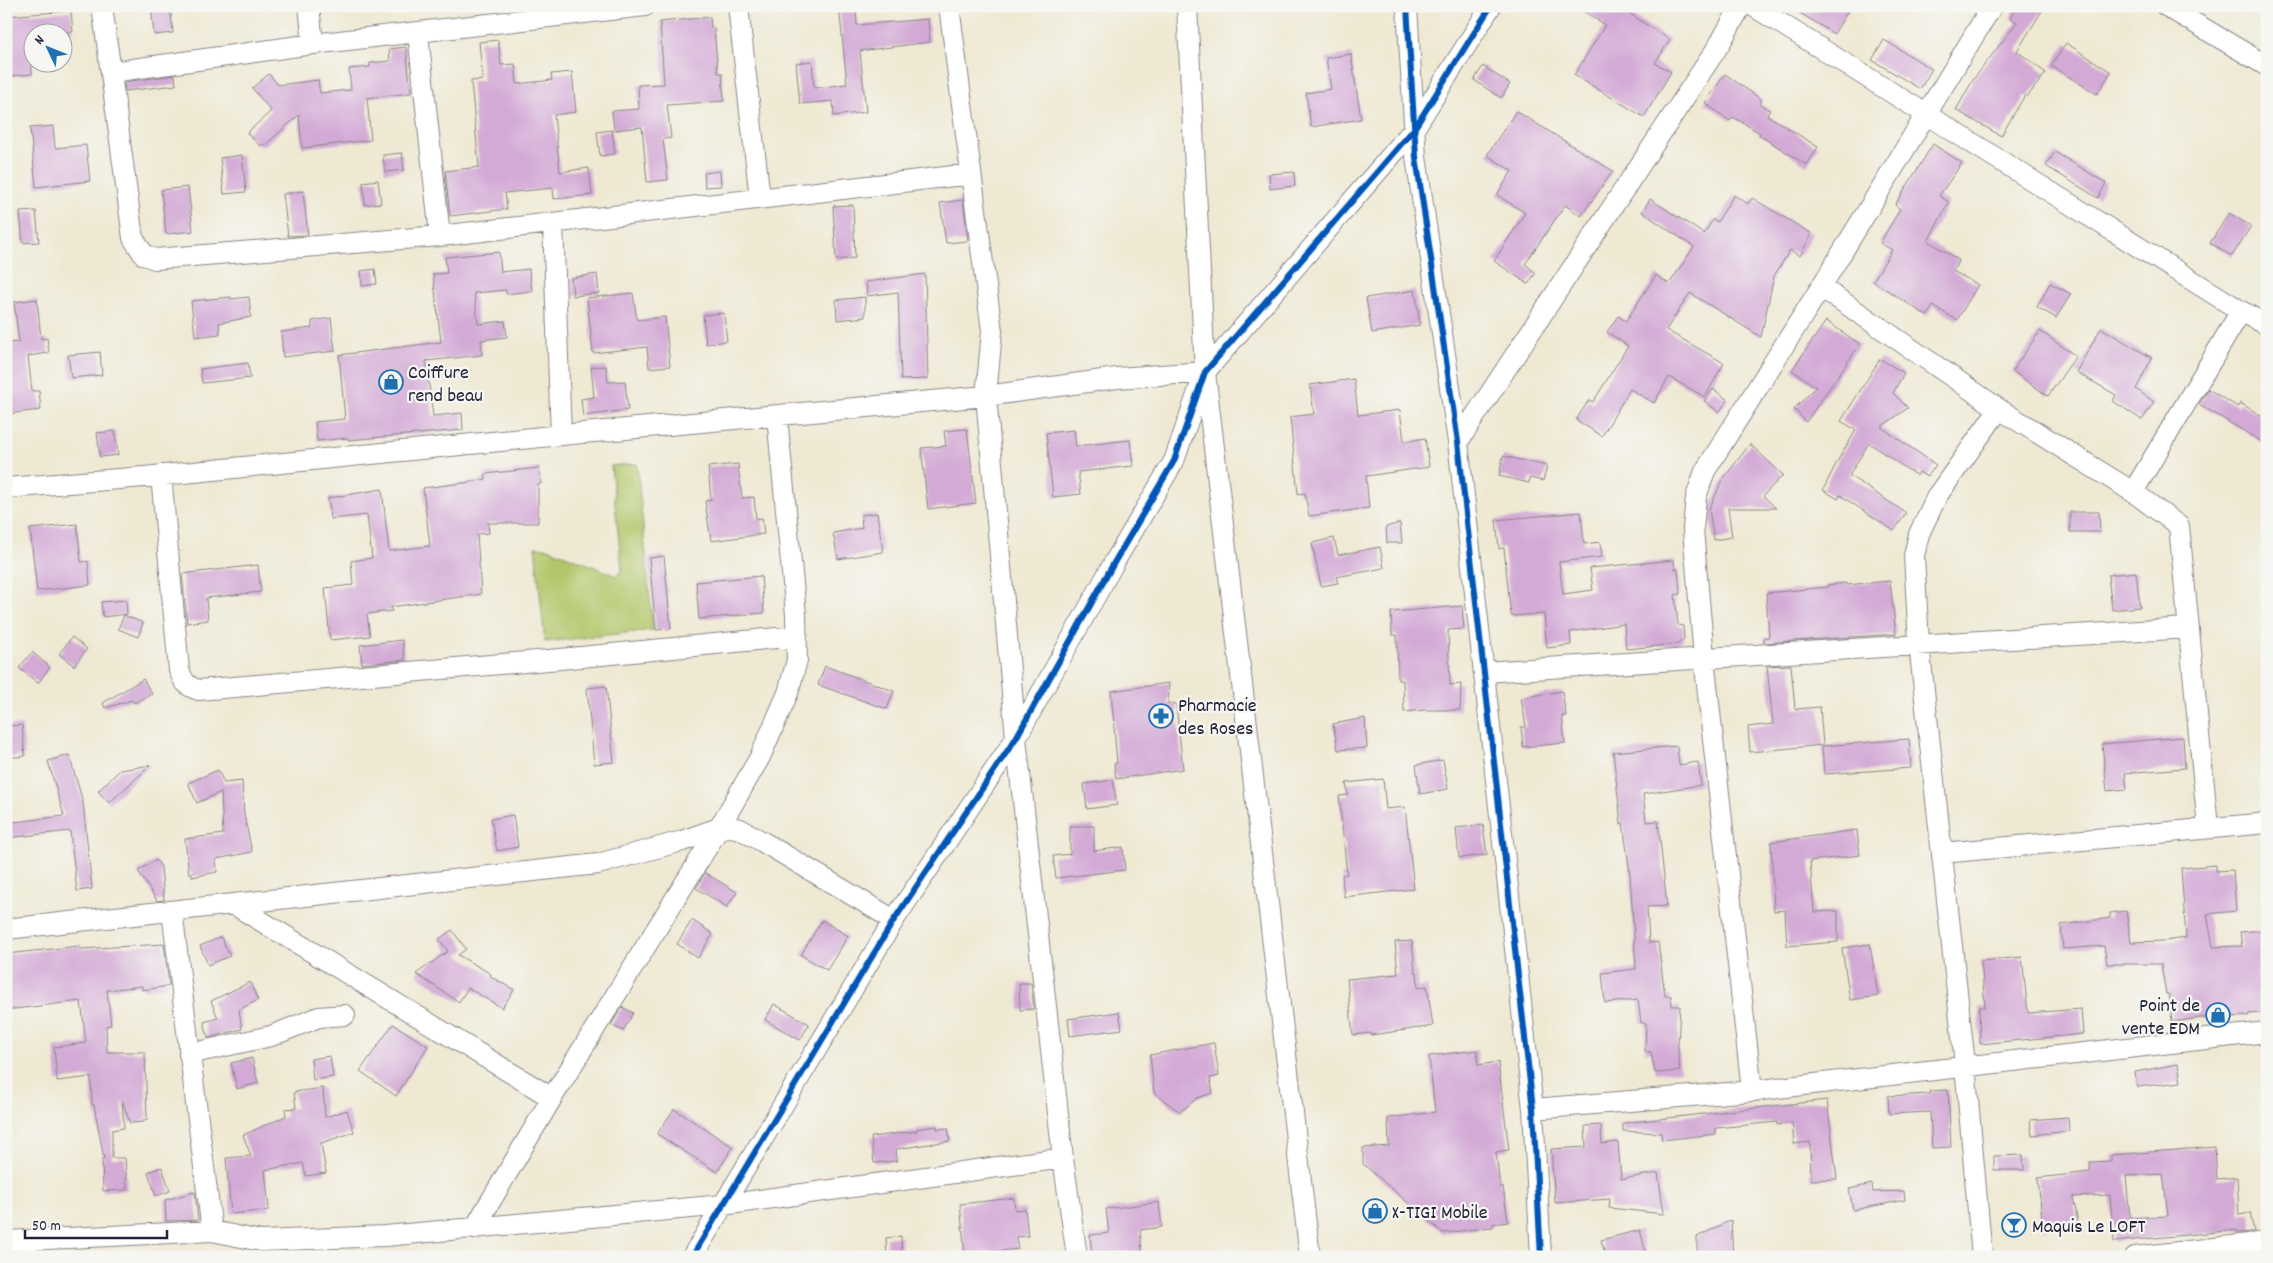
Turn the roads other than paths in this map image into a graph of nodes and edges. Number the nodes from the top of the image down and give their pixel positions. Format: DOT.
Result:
graph roads {
  1 [pos="102,6"];
  2 [pos="309,6"];
  3 [pos="645,6"];
  4 [pos="738,6"];
  5 [pos="950,6"];
  6 [pos="1187,6"];
  7 [pos="1407,6"];
  8 [pos="1491,6"];
  9 [pos="1741,6"];
  10 [pos="1753,6"];
  11 [pos="1992,6"];
  12 [pos="2166,6"];
  13 [pos="519,14"];
  14 [pos="418,34"];
  15 [pos="313,44"];
  16 [pos="2267,66"];
  17 [pos="111,72"];
  18 [pos="1926,115"];
  19 [pos="1414,129"];
  20 [pos="971,174"];
  21 [pos="760,198"];
  22 [pos="553,224"];
  23 [pos="440,236"];
  24 [pos="1821,288"];
  25 [pos="2241,311"];
  26 [pos="2267,325"];
  27 [pos="1205,372"];
  28 [pos="986,396"];
  29 [pos="1999,409"];
  30 [pos="777,416"];
  31 [pos="561,435"];
  32 [pos="1458,442"];
  33 [pos="161,475"];
  34 [pos="6,488"];
  35 [pos="2132,492"];
  36 [pos="2188,628"];
  37 [pos="797,636"];
  38 [pos="1919,644"];
  39 [pos="1704,658"];
  40 [pos="1484,672"];
  41 [pos="1016,738"];
  42 [pos="2267,823"];
  43 [pos="719,828"];
  44 [pos="2208,828"];
  45 [pos="1942,853"];
  46 [pos="233,904"];
  47 [pos="172,911"];
  48 [pos="894,920"];
  49 [pos="6,929"];
  50 [pos="345,1015"];
  51 [pos="2267,1032"];
  52 [pos="189,1054"];
  53 [pos="1965,1066"];
  54 [pos="1752,1091"];
  55 [pos="552,1098"];
  56 [pos="1533,1109"];
  57 [pos="1063,1158"];
  58 [pos="723,1205"];
  59 [pos="474,1229"];
  60 [pos="212,1231"];
  61 [pos="6,1241"];
  62 [pos="2267,1242"];
  63 [pos="2246,1250"];
  64 [pos="692,1257"];
  65 [pos="1077,1257"];
  66 [pos="1310,1257"];
  67 [pos="1541,1257"];
  68 [pos="1982,1257"];
  69 [pos="2135,1257"];
  1 -- 17 [label="street"];
  2 -- 15 [label="street"];
  3 -- 13 [label="street"];
  4 -- 21 [label="street"];
  5 -- 20 [label="street"];
  6 -- 27 [label="street"];
  7 -- 19 [label="street"];
  8 -- 19 [label="street"];
  9 -- 32 [label="street"];
  10 -- 18 [label="street"];
  11 -- 18 [label="street"];
  12 -- 16 [label="street"];
  13 -- 14 [label="street"];
  14 -- 15 [label="street"];
  14 -- 23 [label="street"];
  15 -- 17 [label="street"];
  17 -- 23 [label="street"];
  18 -- 24 [label="street"];
  18 -- 25 [label="street"];
  19 -- 27 [label="street"];
  19 -- 32 [label="street"];
  20 -- 21 [label="street"];
  20 -- 28 [label="street"];
  21 -- 22 [label="street"];
  22 -- 23 [label="street"];
  22 -- 31 [label="street"];
  24 -- 29 [label="street"];
  24 -- 39 [label="street"];
  25 -- 26 [label="street"];
  25 -- 35 [label="street"];
  27 -- 28 [label="street"];
  27 -- 41 [label="street"];
  27 -- 66 [label="street"];
  28 -- 30 [label="street"];
  28 -- 41 [label="street"];
  29 -- 35 [label="street"];
  29 -- 38 [label="street"];
  30 -- 31 [label="street"];
  30 -- 37 [label="street"];
  31 -- 33 [label="street"];
  32 -- 40 [label="street"];
  33 -- 34 [label="street"];
  33 -- 37 [label="street"];
  35 -- 36 [label="street"];
  36 -- 38 [label="street"];
  36 -- 44 [label="street"];
  37 -- 43 [label="street"];
  38 -- 39 [label="street"];
  38 -- 45 [label="street"];
  39 -- 40 [label="street"];
  39 -- 54 [label="street"];
  40 -- 56 [label="street"];
  41 -- 48 [label="street"];
  41 -- 57 [label="street"];
  42 -- 44 [label="street"];
  43 -- 46 [label="street"];
  43 -- 48 [label="street"];
  43 -- 55 [label="street"];
  44 -- 45 [label="street"];
  45 -- 53 [label="street"];
  46 -- 47 [label="street"];
  46 -- 55 [label="street"];
  47 -- 49 [label="street"];
  47 -- 52 [label="street"];
  48 -- 58 [label="street"];
  50 -- 52 [label="street"];
  51 -- 53 [label="street"];
  52 -- 60 [label="street"];
  53 -- 54 [label="street"];
  53 -- 68 [label="street"];
  54 -- 56 [label="street"];
  55 -- 59 [label="street"];
  56 -- 67 [label="street"];
  57 -- 58 [label="street"];
  57 -- 65 [label="street"];
  58 -- 59 [label="street"];
  58 -- 64 [label="street"];
  59 -- 60 [label="street"];
  60 -- 61 [label="street"];
  62 -- 63 [label="street"];
  63 -- 69 [label="street"];
}
